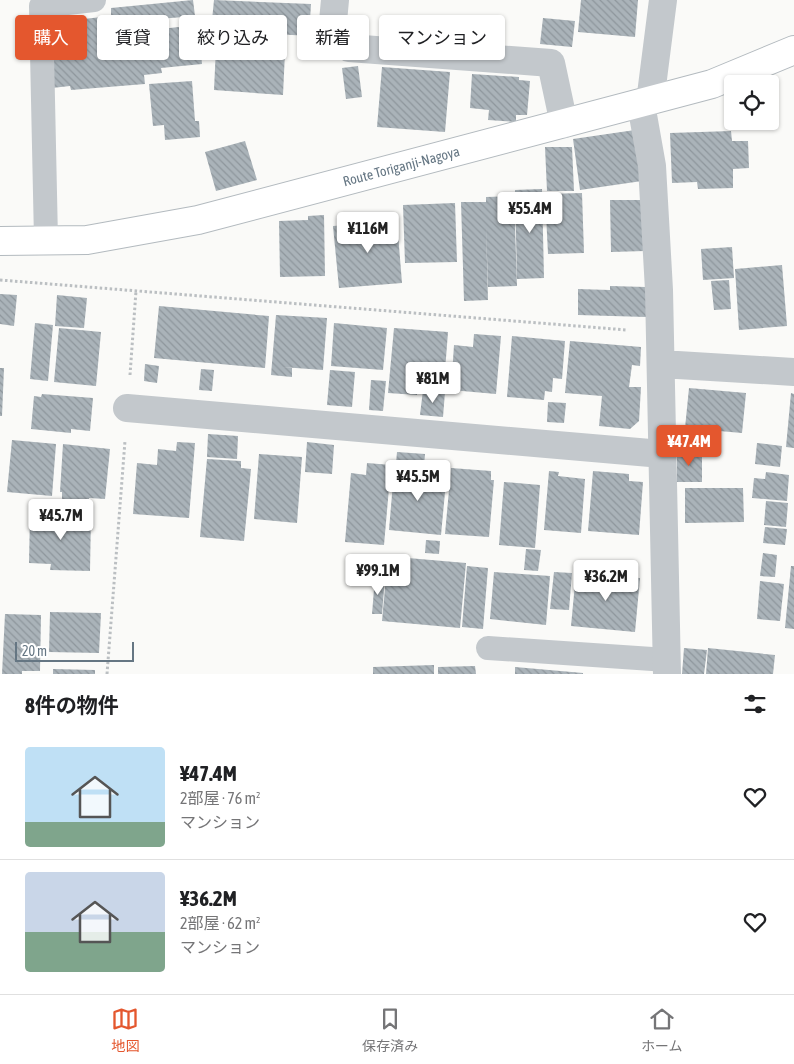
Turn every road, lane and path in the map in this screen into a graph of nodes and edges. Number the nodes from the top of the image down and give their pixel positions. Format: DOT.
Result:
graph roads {
  1 [pos="94,0"];
  2 [pos="335,0"];
  3 [pos="663,0"];
  4 [pos="794,50"];
  5 [pos="646,103"];
  6 [pos="564,124"];
  7 [pos="46,240"];
  8 [pos="0,241"];
  9 [pos="0,280"];
  10 [pos="136,291"];
  11 [pos="660,333"];
  12 [pos="661,364"];
  13 [pos="794,372"];
  14 [pos="127,408"];
  15 [pos="662,454"];
  16 [pos="488,648"];
  17 [pos="667,667"];
  18 [pos="107,674"];
  1 -- 7 [label="lane"];
  2 -- 6 [label="street"];
  3 -- 5 [label="street"];
  4 -- 5 [label="main road, Route Toriganji-Nagoya"];
  5 -- 6 [label="main road, Route Toriganji-Nagoya"];
  5 -- 11 [label="street"];
  6 -- 7 [label="main road, Route Toriganji-Nagoya"];
  7 -- 8 [label="main road, Route Toriganji-Nagoya"];
  9 -- 10 [label="path"];
  10 -- 11 [label="path"];
  10 -- 14 [label="path"];
  11 -- 12 [label="street"];
  12 -- 13 [label="street"];
  12 -- 15 [label="street"];
  14 -- 15 [label="street"];
  14 -- 18 [label="path"];
  15 -- 17 [label="street"];
  16 -- 17 [label="lane"];
}
